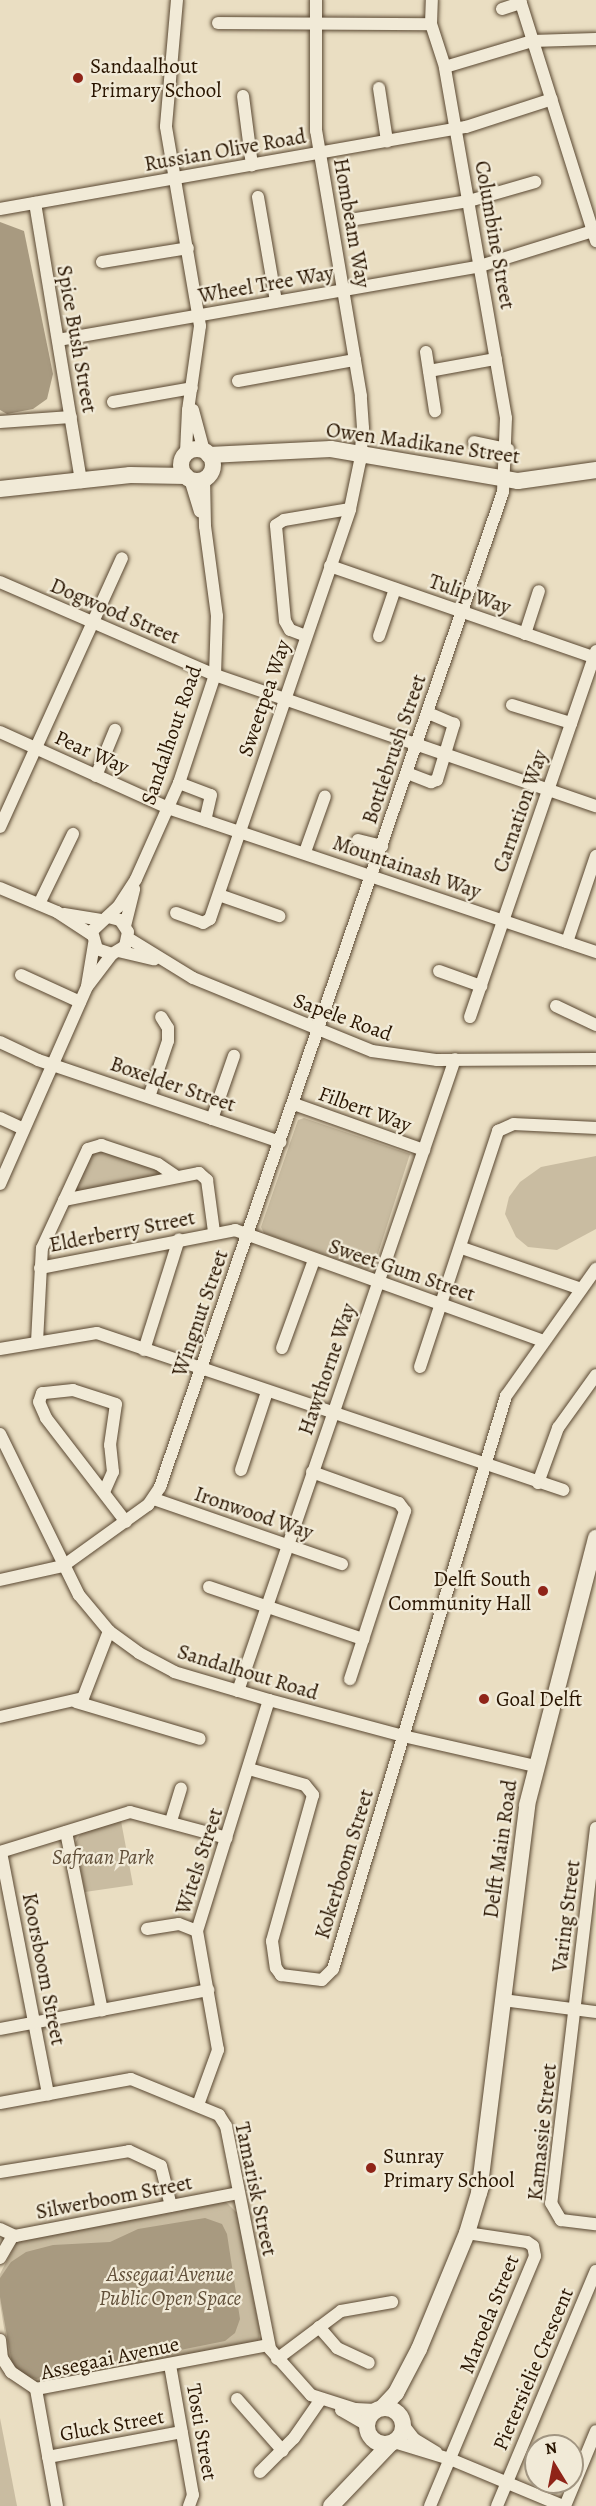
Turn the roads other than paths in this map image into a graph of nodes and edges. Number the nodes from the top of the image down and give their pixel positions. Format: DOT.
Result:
graph roads {
  1 [pos="177,0"];
  2 [pos="316,0"];
  3 [pos="432,0"];
  4 [pos="521,2"];
  5 [pos="502,9"];
  6 [pos="218,23"];
  7 [pos="316,23"];
  8 [pos="431,24"];
  9 [pos="596,39"];
  10 [pos="532,41"];
  11 [pos="445,67"];
  12 [pos="379,88"];
  13 [pos="243,96"];
  14 [pos="552,99"];
  15 [pos="456,129"];
  16 [pos="387,141"];
  17 [pos="320,153"];
  18 [pos="252,165"];
  19 [pos="176,179"];
  20 [pos="535,182"];
  21 [pos="258,197"];
  22 [pos="469,201"];
  23 [pos="35,203"];
  24 [pos="0,209"];
  25 [pos="356,219"];
  26 [pos="594,236"];
  27 [pos="188,248"];
  28 [pos="102,262"];
  29 [pos="480,266"];
  30 [pos="343,290"];
  31 [pos="276,301"];
  32 [pos="199,315"];
  33 [pos="58,340"];
  34 [pos="426,352"];
  35 [pos="496,359"];
  36 [pos="355,360"];
  37 [pos="429,371"];
  38 [pos="238,381"];
  39 [pos="192,387"];
  40 [pos="190,400"];
  41 [pos="113,402"];
  42 [pos="435,411"];
  43 [pos="71,417"];
  44 [pos="0,422"];
  45 [pos="474,442"];
  46 [pos="508,449"];
  47 [pos="361,452"];
  48 [pos="207,453"];
  49 [pos="279,454"];
  50 [pos="185,455"];
  51 [pos="596,470"];
  52 [pos="130,476"];
  53 [pos="198,477"];
  54 [pos="504,479"];
  55 [pos="81,482"];
  56 [pos="0,489"];
  57 [pos="350,509"];
  58 [pos="122,558"];
  59 [pos="330,567"];
  60 [pos="0,582"];
  61 [pos="395,589"];
  62 [pos="539,591"];
  63 [pos="462,612"];
  64 [pos="92,623"];
  65 [pos="525,634"];
  66 [pos="306,636"];
  67 [pos="379,636"];
  68 [pos="595,656"];
  69 [pos="215,675"];
  70 [pos="285,699"];
  71 [pos="512,705"];
  72 [pos="428,713"];
  73 [pos="571,723"];
  74 [pos="115,730"];
  75 [pos="0,732"];
  76 [pos="417,745"];
  77 [pos="35,748"];
  78 [pos="445,754"];
  79 [pos="407,773"];
  80 [pos="96,776"];
  81 [pos="178,783"];
  82 [pos="548,789"];
  83 [pos="325,796"];
  84 [pos="596,806"];
  85 [pos="168,808"];
  86 [pos="3,810"];
  87 [pos="205,820"];
  88 [pos="0,827"];
  89 [pos="240,832"];
  90 [pos="73,834"];
  91 [pos="358,840"];
  92 [pos="381,846"];
  93 [pos="305,852"];
  94 [pos="596,856"];
  95 [pos="372,875"];
  96 [pos="136,879"];
  97 [pos="0,888"];
  98 [pos="219,895"];
  99 [pos="39,904"];
  100 [pos="57,912"];
  101 [pos="176,913"];
  102 [pos="279,916"];
  103 [pos="104,919"];
  104 [pos="503,920"];
  105 [pos="127,932"];
  106 [pos="93,940"];
  107 [pos="567,942"];
  108 [pos="115,952"];
  109 [pos="596,952"];
  110 [pos="161,960"];
  111 [pos="439,971"];
  112 [pos="21,975"];
  113 [pos="481,986"];
  114 [pos="87,987"];
  115 [pos="80,1002"];
  116 [pos="556,1006"];
  117 [pos="161,1017"];
  118 [pos="470,1017"];
  119 [pos="596,1025"];
  120 [pos="317,1031"];
  121 [pos="0,1042"];
  122 [pos="234,1056"];
  123 [pos="455,1059"];
  124 [pos="596,1059"];
  125 [pos="52,1064"];
  126 [pos="149,1097"];
  127 [pos="294,1104"];
  128 [pos="0,1118"];
  129 [pos="212,1119"];
  130 [pos="596,1128"];
  131 [pos="24,1129"];
  132 [pos="280,1142"];
  133 [pos="423,1150"];
  134 [pos="177,1177"];
  135 [pos="0,1184"];
  136 [pos="64,1200"];
  137 [pos="214,1232"];
  138 [pos="248,1235"];
  139 [pos="179,1239"];
  140 [pos="462,1248"];
  141 [pos="314,1260"];
  142 [pos="40,1268"];
  143 [pos="596,1269"];
  144 [pos="378,1282"];
  145 [pos="581,1289"];
  146 [pos="443,1304"];
  147 [pos="543,1341"];
  148 [pos="37,1342"];
  149 [pos="282,1348"];
  150 [pos="0,1349"];
  151 [pos="144,1350"];
  152 [pos="420,1367"];
  153 [pos="201,1369"];
  154 [pos="596,1375"];
  155 [pos="267,1392"];
  156 [pos="332,1414"];
  157 [pos="0,1434"];
  158 [pos="484,1466"];
  159 [pos="241,1470"];
  160 [pos="312,1472"];
  161 [pos="538,1483"];
  162 [pos="563,1490"];
  163 [pos="104,1492"];
  164 [pos="154,1499"];
  165 [pos="126,1522"];
  166 [pos="596,1538"];
  167 [pos="287,1545"];
  168 [pos="342,1564"];
  169 [pos="594,1565"];
  170 [pos="63,1566"];
  171 [pos="0,1580"];
  172 [pos="209,1587"];
  173 [pos="266,1607"];
  174 [pos="109,1631"];
  175 [pos="363,1639"];
  176 [pos="350,1679"];
  177 [pos="237,1691"];
  178 [pos="268,1700"];
  179 [pos="76,1702"];
  180 [pos="0,1717"];
  181 [pos="403,1736"];
  182 [pos="200,1739"];
  183 [pos="535,1766"];
  184 [pos="249,1769"];
  185 [pos="181,1788"];
  186 [pos="171,1821"];
  187 [pos="596,1828"];
  188 [pos="66,1832"];
  189 [pos="227,1838"];
  190 [pos="0,1852"];
  191 [pos="147,1929"];
  192 [pos="197,1931"];
  193 [pos="208,1990"];
  194 [pos="503,2000"];
  195 [pos="574,2009"];
  196 [pos="102,2010"];
  197 [pos="596,2012"];
  198 [pos="34,2022"];
  199 [pos="0,2029"];
  200 [pos="48,2094"];
  201 [pos="0,2103"];
  202 [pos="198,2105"];
  203 [pos="0,2172"];
  204 [pos="238,2193"];
  205 [pos="171,2206"];
  206 [pos="596,2224"];
  207 [pos="0,2229"];
  208 [pos="467,2233"];
  209 [pos="12,2236"];
  210 [pos="0,2258"];
  211 [pos="596,2271"];
  212 [pos="392,2302"];
  213 [pos="319,2326"];
  214 [pos="0,2340"];
  215 [pos="268,2345"];
  216 [pos="419,2349"];
  217 [pos="277,2359"];
  218 [pos="369,2363"];
  219 [pos="170,2365"];
  220 [pos="36,2389"];
  221 [pos="237,2399"];
  222 [pos="323,2400"];
  223 [pos="374,2420"];
  224 [pos="403,2422"];
  225 [pos="596,2431"];
  226 [pos="182,2432"];
  227 [pos="392,2443"];
  228 [pos="283,2451"];
  229 [pos="48,2457"];
  230 [pos="446,2457"];
  231 [pos="260,2472"];
  232 [pos="507,2482"];
  233 [pos="334,2503"];
  234 [pos="57,2506"];
  235 [pos="189,2506"];
  236 [pos="430,2506"];
  237 [pos="497,2506"];
  238 [pos="564,2506"];
  1 -- 19 [label="street"];
  2 -- 7 [label="street, Hombeam Way"];
  3 -- 8 [label="street, Columbine Street"];
  4 -- 5 [label="street"];
  4 -- 10 [label="street"];
  6 -- 7 [label="street"];
  7 -- 8 [label="street"];
  7 -- 17 [label="street, Hombeam Way"];
  8 -- 11 [label="street, Columbine Street"];
  9 -- 10 [label="street"];
  10 -- 11 [label="street"];
  10 -- 14 [label="street"];
  11 -- 15 [label="street, Columbine Street"];
  12 -- 16 [label="street"];
  13 -- 18 [label="street"];
  14 -- 15 [label="street, Russian Olive Road"];
  14 -- 26 [label="street"];
  15 -- 16 [label="street, Russian Olive Road"];
  15 -- 22 [label="street, Columbine Street"];
  16 -- 17 [label="street, Russian Olive Road"];
  17 -- 18 [label="street, Russian Olive Road"];
  17 -- 30 [label="street, Hombeam Way"];
  18 -- 19 [label="street, Russian Olive Road"];
  19 -- 23 [label="street, Russian Olive Road"];
  19 -- 27 [label="street"];
  20 -- 22 [label="street"];
  21 -- 31 [label="street"];
  22 -- 25 [label="street"];
  22 -- 29 [label="street, Columbine Street"];
  23 -- 24 [label="street, Russian Olive Road"];
  23 -- 33 [label="street, Spice Bush Street"];
  26 -- 29 [label="street, Wheel Tree Way"];
  27 -- 28 [label="street"];
  27 -- 32 [label="street"];
  29 -- 30 [label="street, Wheel Tree Way"];
  29 -- 35 [label="street, Columbine Street"];
  30 -- 31 [label="street, Wheel Tree Way"];
  30 -- 36 [label="street, Hombeam Way"];
  31 -- 32 [label="street, Wheel Tree Way"];
  32 -- 33 [label="street, Wheel Tree Way"];
  32 -- 39 [label="street"];
  33 -- 43 [label="street, Spice Bush Street"];
  34 -- 37 [label="street"];
  35 -- 37 [label="street"];
  35 -- 46 [label="street, Columbine Street"];
  36 -- 38 [label="street"];
  36 -- 47 [label="street, Hombeam Way"];
  37 -- 42 [label="street"];
  39 -- 40 [label="street"];
  39 -- 41 [label="street"];
  40 -- 48 [label="street"];
  40 -- 50 [label="street"];
  43 -- 44 [label="street"];
  43 -- 55 [label="street, Spice Bush Street"];
  45 -- 46 [label="street"];
  46 -- 54 [label="street, Columbine Street"];
  47 -- 49 [label="street, Owen Madikane Street"];
  47 -- 54 [label="street, Owen Madikane Street"];
  47 -- 57 [label="street, Sweetpea Way"];
  48 -- 49 [label="street, Owen Madikane Street"];
  48 -- 50 [label="street, Owen Madikane Street"];
  48 -- 53 [label="street"];
  49 -- 53 [label="street, Owen Madikane Street"];
  50 -- 52 [label="street, Owen Madikane Street"];
  50 -- 53 [label="street"];
  51 -- 54 [label="street, Owen Madikane Street"];
  52 -- 53 [label="street, Owen Madikane Street"];
  52 -- 55 [label="street, Owen Madikane Street"];
  53 -- 69 [label="street, Sandalhout Road"];
  54 -- 63 [label="street, Bottlebrush Street"];
  55 -- 56 [label="street, Owen Madikane Street"];
  57 -- 59 [label="street, Sweetpea Way"];
  57 -- 66 [label="street"];
  58 -- 64 [label="street"];
  59 -- 61 [label="street, Tulip Way"];
  59 -- 66 [label="street, Sweetpea Way"];
  60 -- 64 [label="street, Dogwood Street"];
  61 -- 63 [label="street, Tulip Way"];
  61 -- 67 [label="street"];
  62 -- 65 [label="street"];
  63 -- 65 [label="street, Tulip Way"];
  63 -- 72 [label="street, Bottlebrush Street"];
  64 -- 69 [label="street, Dogwood Street"];
  64 -- 77 [label="street"];
  65 -- 68 [label="street, Tulip Way"];
  66 -- 70 [label="street, Sweetpea Way"];
  68 -- 73 [label="street, Carnation Way"];
  69 -- 70 [label="street, Dogwood Street"];
  69 -- 81 [label="street, Sandalhout Road"];
  70 -- 76 [label="street, Dogwood Street"];
  70 -- 89 [label="street, Sweetpea Way"];
  71 -- 73 [label="street"];
  72 -- 76 [label="street, Bottlebrush Street"];
  72 -- 78 [label="street"];
  73 -- 82 [label="street, Carnation Way"];
  74 -- 80 [label="street"];
  75 -- 77 [label="street, Pear Way"];
  76 -- 78 [label="street, Dogwood Street"];
  76 -- 79 [label="street, Bottlebrush Street"];
  77 -- 80 [label="street, Pear Way"];
  77 -- 86 [label="street"];
  78 -- 79 [label="street"];
  78 -- 82 [label="street, Dogwood Street"];
  79 -- 92 [label="street, Bottlebrush Street"];
  80 -- 85 [label="street, Pear Way"];
  81 -- 85 [label="street, Sandalhout Road"];
  81 -- 87 [label="street"];
  82 -- 84 [label="street, Dogwood Street"];
  82 -- 104 [label="street, Carnation Way"];
  83 -- 93 [label="street"];
  85 -- 87 [label="street, Mountainash Way"];
  85 -- 96 [label="street, Sandalhout Road"];
  86 -- 88 [label="street"];
  87 -- 89 [label="street, Mountainash Way"];
  89 -- 93 [label="street, Mountainash Way"];
  89 -- 98 [label="street, Sweetpea Way"];
  90 -- 99 [label="street"];
  91 -- 92 [label="street, Mountainash Way"];
  92 -- 95 [label="street, Bottlebrush Street"];
  93 -- 95 [label="street, Mountainash Way"];
  94 -- 107 [label="street"];
  95 -- 104 [label="street, Mountainash Way"];
  95 -- 120 [label="street, Bottlebrush Street"];
  96 -- 103 [label="street, Sandalhout Road"];
  96 -- 105 [label="street, Sandalhout Road"];
  97 -- 99 [label="street"];
  98 -- 101 [label="street, Sweetpea Way"];
  98 -- 102 [label="street"];
  99 -- 100 [label="street"];
  100 -- 103 [label="street"];
  100 -- 106 [label="street"];
  103 -- 105 [label="street, Sapele Road"];
  103 -- 106 [label="street, Sandalhout Road"];
  104 -- 107 [label="street, Mountainash Way"];
  104 -- 113 [label="street, Carnation Way"];
  105 -- 108 [label="street"];
  105 -- 110 [label="street, Sapele Road"];
  106 -- 108 [label="street, Sapele Road"];
  106 -- 114 [label="street"];
  107 -- 109 [label="street, Mountainash Way"];
  108 -- 110 [label="street, Sapele Road"];
  108 -- 114 [label="street"];
  110 -- 120 [label="street, Sapele Road"];
  111 -- 113 [label="street"];
  112 -- 115 [label="street"];
  113 -- 118 [label="street, Carnation Way"];
  114 -- 115 [label="street"];
  115 -- 125 [label="street"];
  116 -- 119 [label="street"];
  117 -- 126 [label="street"];
  120 -- 123 [label="street, Sapele Road"];
  120 -- 127 [label="street, Wingnut Street"];
  121 -- 125 [label="street, Boxelder Street"];
  122 -- 129 [label="street"];
  123 -- 124 [label="street, Sapele Road"];
  123 -- 133 [label="street, Hawthorne Way"];
  125 -- 126 [label="street, Boxelder Street"];
  125 -- 131 [label="street"];
  126 -- 129 [label="street, Boxelder Street"];
  127 -- 132 [label="street, Wingnut Street"];
  127 -- 133 [label="street, Filbert Way"];
  128 -- 131 [label="street"];
  129 -- 132 [label="street, Boxelder Street"];
  130 -- 140 [label="street"];
  131 -- 135 [label="street"];
  132 -- 138 [label="street, Wingnut Street"];
  133 -- 144 [label="street, Hawthorne Way"];
  134 -- 136 [label="street"];
  134 -- 136 [label="street"];
  134 -- 137 [label="street"];
  136 -- 142 [label="street"];
  137 -- 138 [label="street, Elderberry Street"];
  137 -- 139 [label="street, Elderberry Street"];
  138 -- 141 [label="street, Sweet Gum Street"];
  138 -- 153 [label="street, Wingnut Street"];
  139 -- 142 [label="street, Elderberry Street"];
  139 -- 151 [label="street"];
  140 -- 145 [label="street"];
  140 -- 146 [label="street"];
  141 -- 144 [label="street, Sweet Gum Street"];
  141 -- 149 [label="street"];
  142 -- 148 [label="street, Elderberry Street"];
  143 -- 145 [label="street, Kokerboom Street"];
  144 -- 146 [label="street, Sweet Gum Street"];
  144 -- 156 [label="street, Hawthorne Way"];
  145 -- 147 [label="street, Kokerboom Street"];
  146 -- 147 [label="street, Sweet Gum Street"];
  146 -- 152 [label="street"];
  147 -- 158 [label="street, Kokerboom Street"];
  148 -- 150 [label="street"];
  148 -- 151 [label="street"];
  151 -- 153 [label="street"];
  153 -- 155 [label="street"];
  153 -- 164 [label="street, Wingnut Street"];
  154 -- 161 [label="street"];
  155 -- 156 [label="street"];
  155 -- 159 [label="street"];
  156 -- 158 [label="street"];
  156 -- 160 [label="street, Hawthorne Way"];
  157 -- 170 [label="street, Sandalhout Road"];
  158 -- 161 [label="street"];
  158 -- 181 [label="street, Kokerboom Street"];
  160 -- 167 [label="street, Hawthorne Way"];
  160 -- 175 [label="street"];
  161 -- 162 [label="street"];
  163 -- 163 [label="street"];
  163 -- 165 [label="street"];
  164 -- 165 [label="street"];
  164 -- 167 [label="street, Ironwood Way"];
  165 -- 170 [label="street"];
  166 -- 169 [label="street, Delft Main Road"];
  167 -- 168 [label="street, Ironwood Way"];
  167 -- 173 [label="street, Hawthorne Way"];
  169 -- 183 [label="street, Delft Main Road"];
  170 -- 171 [label="street"];
  170 -- 174 [label="street, Sandalhout Road"];
  172 -- 173 [label="street"];
  173 -- 175 [label="street"];
  173 -- 177 [label="street, Hawthorne Way"];
  174 -- 177 [label="street, Sandalhout Road"];
  174 -- 179 [label="street"];
  175 -- 176 [label="street"];
  177 -- 178 [label="street, Sandalhout Road"];
  178 -- 181 [label="street, Sandalhout Road"];
  178 -- 184 [label="street, Witels Street"];
  179 -- 180 [label="street"];
  179 -- 182 [label="street"];
  181 -- 183 [label="street, Sandalhout Road"];
  181 -- 184 [label="street, Kokerboom Street"];
  183 -- 194 [label="street, Delft Main Road"];
  184 -- 189 [label="street, Witels Street"];
  185 -- 186 [label="street"];
  186 -- 188 [label="street"];
  186 -- 189 [label="street"];
  187 -- 195 [label="street, Varing Street"];
  188 -- 190 [label="street"];
  188 -- 196 [label="street"];
  189 -- 192 [label="street, Witels Street"];
  190 -- 198 [label="street, Koorsboom Street"];
  191 -- 192 [label="street"];
  192 -- 193 [label="street, Witels Street"];
  193 -- 196 [label="street"];
  193 -- 202 [label="street, Witels Street"];
  194 -- 195 [label="street"];
  194 -- 208 [label="street, Delft Main Road"];
  195 -- 197 [label="street"];
  195 -- 206 [label="street, Kamassie Street"];
  196 -- 198 [label="street"];
  198 -- 199 [label="street"];
  198 -- 200 [label="street, Koorsboom Street"];
  200 -- 201 [label="street, Tamarisk Street"];
  200 -- 202 [label="street, Tamarisk Street"];
  202 -- 204 [label="street, Tamarisk Street"];
  203 -- 205 [label="street"];
  204 -- 205 [label="street, Silwerboom Street"];
  204 -- 215 [label="street, Tamarisk Street"];
  205 -- 209 [label="street, Silwerboom Street"];
  207 -- 209 [label="street, Silwerboom Street"];
  208 -- 216 [label="street, Delft Main Road"];
  208 -- 230 [label="street, Maroela Street"];
  209 -- 210 [label="street"];
  211 -- 232 [label="street, Pietersielie Crescent"];
  212 -- 213 [label="street"];
  213 -- 217 [label="street"];
  213 -- 218 [label="street"];
  214 -- 220 [label="street"];
  215 -- 217 [label="street, Tamarisk Street"];
  215 -- 219 [label="street, Assegaai Avenue"];
  216 -- 223 [label="street, Delft Main Road"];
  216 -- 224 [label="street, Delft Main Road"];
  217 -- 222 [label="street, Tamarisk Street"];
  219 -- 220 [label="street, Assegaai Avenue"];
  219 -- 226 [label="street, Tosti Street"];
  220 -- 229 [label="street, Assegaai Avenue"];
  221 -- 228 [label="street"];
  222 -- 223 [label="street, Tamarisk Street"];
  222 -- 228 [label="street"];
  223 -- 224 [label="street"];
  223 -- 227 [label="street"];
  223 -- 233 [label="street, Delft Main Road"];
  224 -- 227 [label="street, Delft Main Road"];
  224 -- 230 [label="street"];
  225 -- 238 [label="street"];
  226 -- 229 [label="street, Gluck Street"];
  226 -- 235 [label="street, Tosti Street"];
  227 -- 230 [label="street"];
  227 -- 233 [label="street, Delft Main Road"];
  228 -- 231 [label="street"];
  229 -- 234 [label="street, Assegaai Avenue"];
  230 -- 232 [label="street"];
  230 -- 236 [label="street"];
  232 -- 237 [label="street, Pietersielie Crescent"];
  232 -- 238 [label="street"];
}
